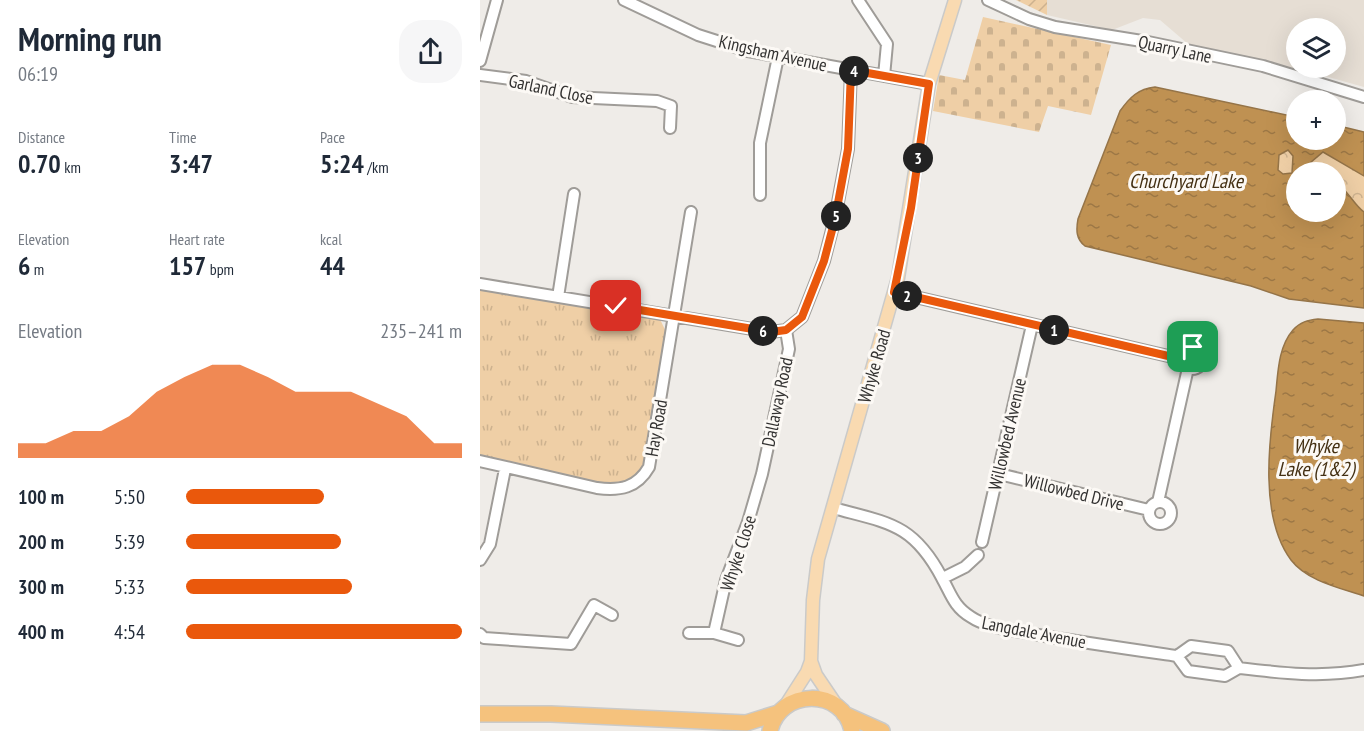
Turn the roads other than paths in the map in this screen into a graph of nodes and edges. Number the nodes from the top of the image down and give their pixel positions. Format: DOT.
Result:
graph roads {
  1 [pos="497,0"];
  2 [pos="624,0"];
  3 [pos="858,0"];
  4 [pos="955,0"];
  5 [pos="988,0"];
  6 [pos="778,57"];
  7 [pos="480,61"];
  8 [pos="851,70"];
  9 [pos="480,75"];
  10 [pos="884,76"];
  11 [pos="929,84"];
  12 [pos="1364,97"];
  13 [pos="670,128"];
  14 [pos="574,194"];
  15 [pos="760,195"];
  16 [pos="691,212"];
  17 [pos="480,284"];
  18 [pos="894,292"];
  19 [pos="558,297"];
  20 [pos="675,316"];
  21 [pos="1032,325"];
  22 [pos="786,330"];
  23 [pos="480,462"];
  24 [pos="505,469"];
  25 [pos="762,474"];
  26 [pos="999,474"];
  27 [pos="1158,502"];
  28 [pos="833,508"];
  29 [pos="1149,510"];
  30 [pos="982,542"];
  31 [pos="978,555"];
  32 [pos="480,560"];
  33 [pos="943,578"];
  34 [pos="612,615"];
  35 [pos="689,633"];
  36 [pos="714,633"];
  37 [pos="480,634"];
  38 [pos="738,640"];
  39 [pos="1177,656"];
  40 [pos="811,661"];
  41 [pos="1239,668"];
  42 [pos="1364,670"];
  43 [pos="781,710"];
  44 [pos="840,710"];
  45 [pos="480,714"];
  46 [pos="770,731"];
  47 [pos="852,731"];
  48 [pos="882,731"];
  1 -- 7 [label="street"];
  2 -- 6 [label="street, Kingsham Avenue"];
  3 -- 10 [label="street"];
  4 -- 11 [label="main road, Whyke Road"];
  5 -- 12 [label="street, Quarry Lane"];
  6 -- 8 [label="street, Kingsham Avenue"];
  6 -- 15 [label="street"];
  8 -- 10 [label="street, Kingsham Avenue"];
  8 -- 22 [label="street"];
  9 -- 13 [label="street, Garland Close"];
  10 -- 11 [label="street, Kingsham Avenue"];
  11 -- 18 [label="main road, Whyke Road"];
  14 -- 19 [label="street"];
  16 -- 20 [label="street"];
  17 -- 19 [label="street"];
  18 -- 21 [label="street"];
  18 -- 28 [label="main road, Whyke Road"];
  19 -- 20 [label="street"];
  20 -- 22 [label="street"];
  20 -- 24 [label="street, Hay Road"];
  21 -- 26 [label="street, Willowbed Avenue"];
  21 -- 27 [label="street"];
  22 -- 25 [label="street, Dallaway Road"];
  23 -- 24 [label="street, Hay Road"];
  24 -- 32 [label="street"];
  25 -- 36 [label="street, Whyke Close"];
  26 -- 29 [label="street, Willowbed Drive"];
  26 -- 30 [label="street, Willowbed Avenue"];
  27 -- 29 [label="street, Willowbed Drive"];
  27 -- 29 [label="street, Willowbed Drive"];
  28 -- 33 [label="street, Langdale Avenue"];
  28 -- 40 [label="main road, Whyke Road"];
  31 -- 33 [label="street"];
  33 -- 39 [label="street, Langdale Avenue"];
  34 -- 37 [label="street"];
  35 -- 36 [label="street"];
  36 -- 38 [label="street"];
  39 -- 41 [label="street, Langdale Avenue"];
  39 -- 41 [label="street, Langdale Avenue"];
  40 -- 43 [label="main road, Whyke Road"];
  40 -- 44 [label="main road, Whyke Road"];
  41 -- 42 [label="street, Langdale Avenue"];
  43 -- 44 [label="highway"];
  43 -- 45 [label="highway"];
  43 -- 46 [label="highway"];
  44 -- 47 [label="highway"];
  44 -- 48 [label="highway"];
}
